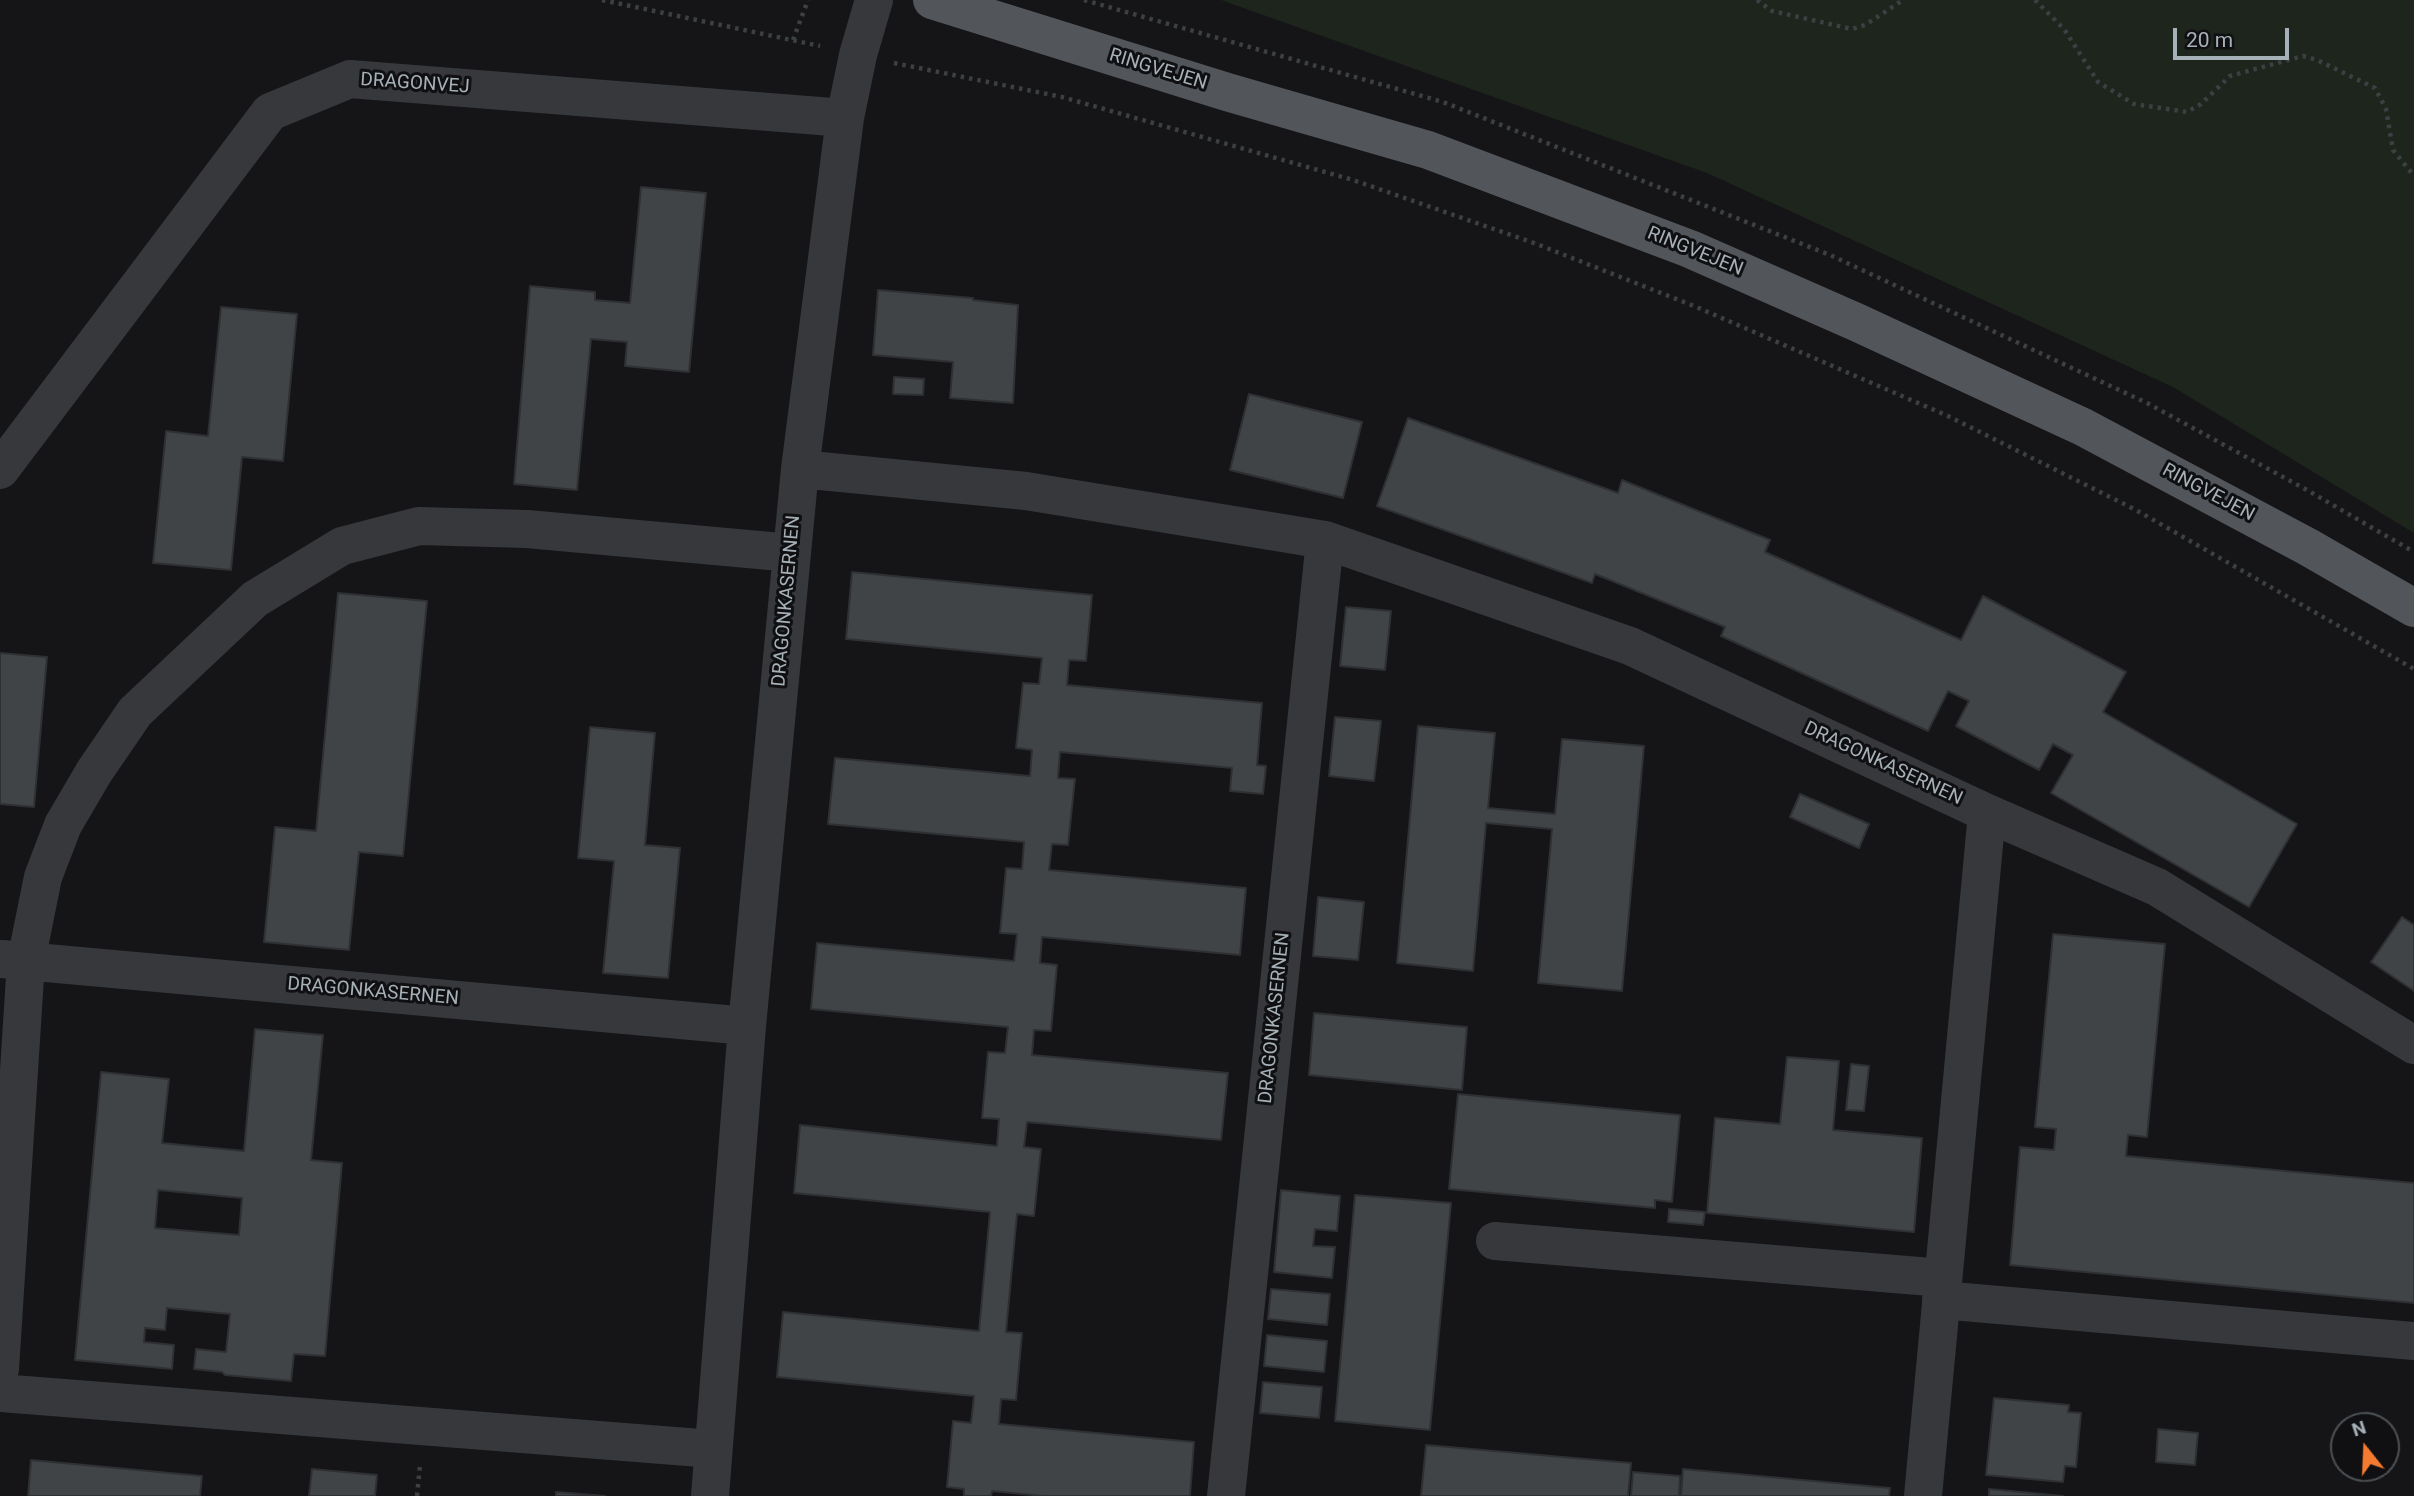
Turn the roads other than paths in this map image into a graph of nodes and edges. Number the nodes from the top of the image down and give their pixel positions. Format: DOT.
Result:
graph roads {
  1 [pos="874,0"];
  2 [pos="932,0"];
  3 [pos="845,118"];
  4 [pos="800,469"];
  5 [pos="0,470"];
  6 [pos="1325,540"];
  7 [pos="792,553"];
  8 [pos="2414,608"];
  9 [pos="1987,813"];
  10 [pos="13,960"];
  11 [pos="747,1026"];
  12 [pos="2414,1045"];
  13 [pos="1495,1241"];
  14 [pos="1942,1289"];
  15 [pos="2414,1341"];
  16 [pos="0,1369"];
  17 [pos="0,1393"];
  18 [pos="713,1449"];
  19 [pos="710,1496"];
  20 [pos="1227,1496"];
  21 [pos="1923,1496"];
  1 -- 3 [label="street, DRAGONKASERNEN"];
  2 -- 8 [label="main road, RINGVEJEN"];
  3 -- 4 [label="street, DRAGONKASERNEN"];
  3 -- 5 [label="street, DRAGONVEJ"];
  4 -- 6 [label="street, DRAGONKASERNEN"];
  4 -- 7 [label="street, DRAGONKASERNEN"];
  6 -- 9 [label="street, DRAGONKASERNEN"];
  6 -- 20 [label="street, DRAGONKASERNEN"];
  7 -- 10 [label="street"];
  7 -- 11 [label="street, DRAGONKASERNEN"];
  9 -- 12 [label="street, DRAGONKASERNEN"];
  9 -- 14 [label="street"];
  10 -- 11 [label="street, DRAGONKASERNEN"];
  10 -- 16 [label="street"];
  11 -- 18 [label="street, DRAGONKASERNEN"];
  13 -- 14 [label="street"];
  14 -- 15 [label="street"];
  14 -- 21 [label="street"];
  17 -- 18 [label="street"];
  18 -- 19 [label="street, DRAGONKASERNEN"];
}
